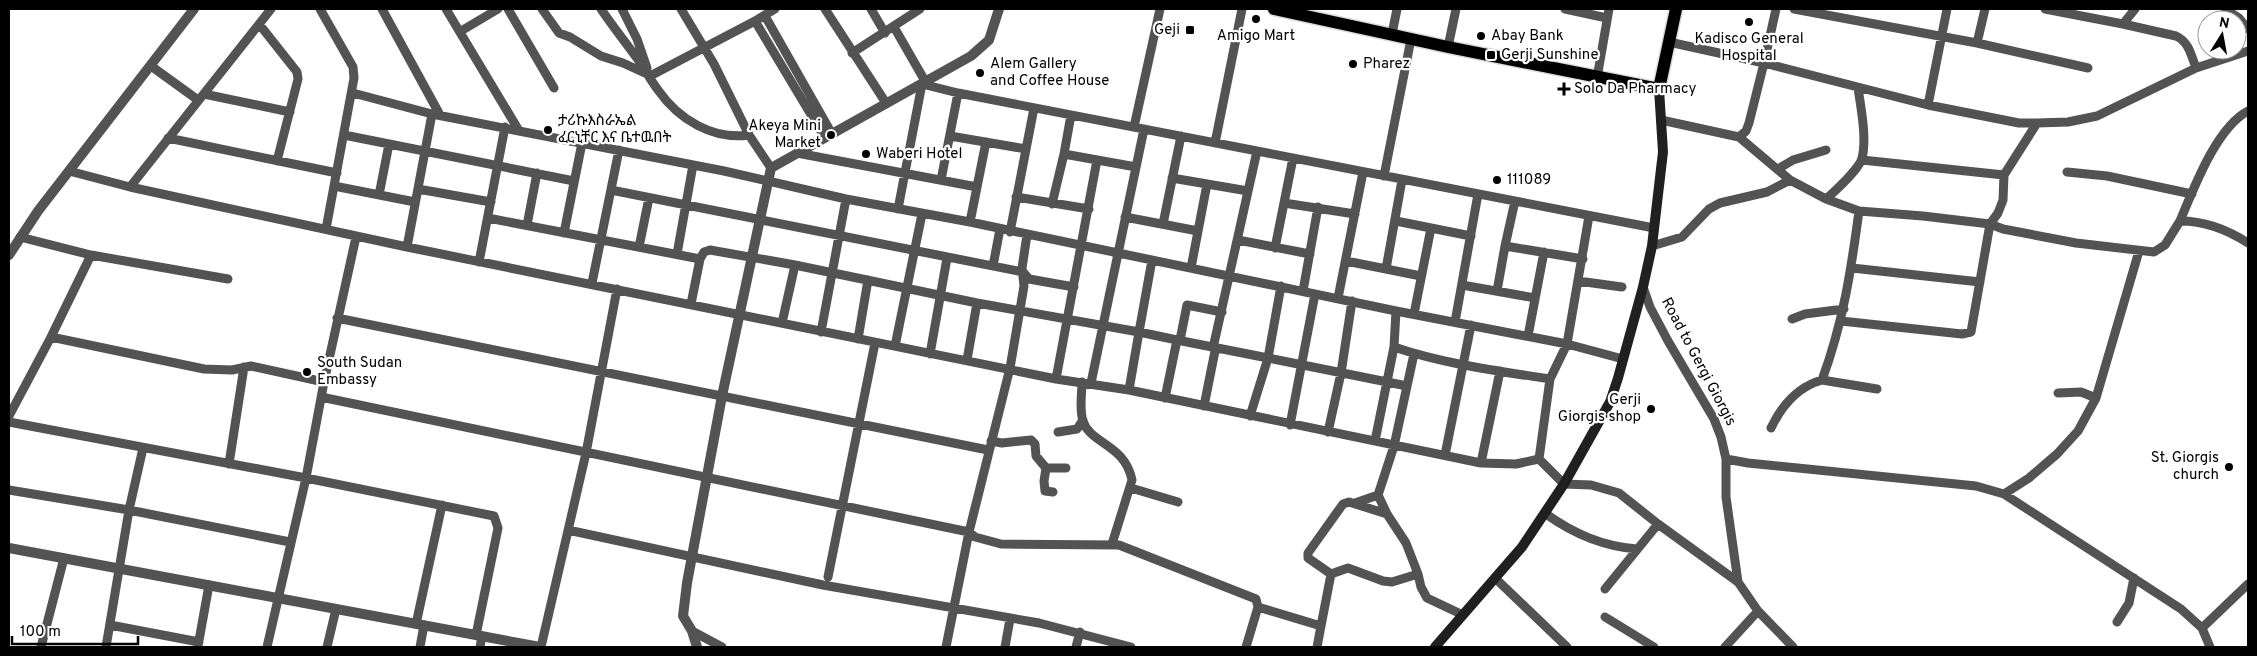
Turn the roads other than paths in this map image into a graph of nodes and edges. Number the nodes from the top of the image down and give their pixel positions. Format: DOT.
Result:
graph roads {
  1 [pos="194,9"];
  2 [pos="271,9"];
  3 [pos="320,9"];
  4 [pos="446,9"];
  5 [pos="498,9"];
  6 [pos="508,9"];
  7 [pos="542,9"];
  8 [pos="601,9"];
  9 [pos="622,9"];
  10 [pos="775,9"];
  11 [pos="825,9"];
  12 [pos="871,9"];
  13 [pos="920,9"];
  14 [pos="999,9"];
  15 [pos="1160,9"];
  16 [pos="1242,9"];
  17 [pos="1274,9"];
  18 [pos="1397,9"];
  19 [pos="1456,9"];
  20 [pos="1564,9"];
  21 [pos="1676,9"];
  22 [pos="1776,9"];
  23 [pos="1794,9"];
  24 [pos="1947,9"];
  25 [pos="1985,9"];
  26 [pos="2045,9"];
  27 [pos="2135,9"];
  28 [pos="2225,9"];
  29 [pos="385,10"];
  30 [pos="685,10"];
  31 [pos="1832,12"];
  32 [pos="1608,13"];
  33 [pos="764,16"];
  34 [pos="756,21"];
  35 [pos="259,24"];
  36 [pos="2123,24"];
  37 [pos="894,26"];
  38 [pos="2248,29"];
  39 [pos="461,31"];
  40 [pos="885,33"];
  41 [pos="1392,34"];
  42 [pos="1940,36"];
  43 [pos="1411,39"];
  44 [pos="1669,42"];
  45 [pos="1977,43"];
  46 [pos="703,47"];
  47 [pos="1448,47"];
  48 [pos="2248,51"];
  49 [pos="852,53"];
  50 [pos="1764,63"];
  51 [pos="151,66"];
  52 [pos="2088,68"];
  53 [pos="2196,68"];
  54 [pos="650,76"];
  55 [pos="1596,78"];
  56 [pos="924,82"];
  57 [pos="554,88"];
  58 [pos="1858,88"];
  59 [pos="1659,89"];
  60 [pos="353,93"];
  61 [pos="958,93"];
  62 [pos="201,97"];
  63 [pos="886,103"];
  64 [pos="1928,105"];
  65 [pos="1034,108"];
  66 [pos="2248,111"];
  67 [pos="290,112"];
  68 [pos="436,115"];
  69 [pos="1071,115"];
  70 [pos="1661,120"];
  71 [pos="2037,123"];
  72 [pos="505,127"];
  73 [pos="1139,128"];
  74 [pos="518,130"];
  75 [pos="344,135"];
  76 [pos="749,135"];
  77 [pos="828,136"];
  78 [pos="950,136"];
  79 [pos="1181,136"];
  80 [pos="1739,137"];
  81 [pos="168,138"];
  82 [pos="986,142"];
  83 [pos="582,143"];
  84 [pos="1215,143"];
  85 [pos="389,144"];
  86 [pos="1026,149"];
  87 [pos="619,150"];
  88 [pos="1826,150"];
  89 [pos="425,151"];
  90 [pos="1257,151"];
  91 [pos="797,153"];
  92 [pos="1064,154"];
  93 [pos="1293,158"];
  94 [pos="1097,160"];
  95 [pos="1862,160"];
  96 [pos="277,161"];
  97 [pos="498,165"];
  98 [pos="693,165"];
  99 [pos="1136,167"];
  100 [pos="771,168"];
  101 [pos="1778,168"];
  102 [pos="68,171"];
  103 [pos="1363,172"];
  104 [pos="2067,172"];
  105 [pos="337,173"];
  106 [pos="537,173"];
  107 [pos="905,174"];
  108 [pos="1384,176"];
  109 [pos="2004,176"];
  110 [pos="1172,178"];
  111 [pos="941,180"];
  112 [pos="1402,180"];
  113 [pos="1790,180"];
  114 [pos="574,181"];
  115 [pos="768,181"];
  116 [pos="1207,184"];
  117 [pos="334,186"];
  118 [pos="130,187"];
  119 [pos="977,187"];
  120 [pos="418,189"];
  121 [pos="611,190"];
  122 [pos="1248,191"];
  123 [pos="1478,194"];
  124 [pos="2192,194"];
  125 [pos="379,195"];
  126 [pos="1016,197"];
  127 [pos="648,198"];
  128 [pos="846,199"];
  129 [pos="1826,199"];
  130 [pos="415,202"];
  131 [pos="491,202"];
  132 [pos="1515,202"];
  133 [pos="1284,203"];
  134 [pos="1052,204"];
  135 [pos="685,205"];
  136 [pos="1318,207"];
  137 [pos="898,209"];
  138 [pos="1088,209"];
  139 [pos="1859,211"];
  140 [pos="922,214"];
  141 [pos="1356,214"];
  142 [pos="1589,216"];
  143 [pos="1126,217"];
  144 [pos="488,218"];
  145 [pos="761,219"];
  146 [pos="2180,221"];
  147 [pos="970,222"];
  148 [pos="1396,222"];
  149 [pos="1163,224"];
  150 [pos="1990,224"];
  151 [pos="527,226"];
  152 [pos="1431,228"];
  153 [pos="1654,228"];
  154 [pos="326,229"];
  155 [pos="1005,231"];
  156 [pos="1198,231"];
  157 [pos="564,232"];
  158 [pos="839,235"];
  159 [pos="1027,235"];
  160 [pos="1471,236"];
  161 [pos="20,237"];
  162 [pos="356,237"];
  163 [pos="601,240"];
  164 [pos="1238,240"];
  165 [pos="2248,243"];
  166 [pos="1506,246"];
  167 [pos="1652,246"];
  168 [pos="407,247"];
  169 [pos="639,247"];
  170 [pos="1081,247"];
  171 [pos="1276,248"];
  172 [pos="915,250"];
  173 [pos="1544,252"];
  174 [pos="2139,252"];
  175 [pos="1118,253"];
  176 [pos="9,254"];
  177 [pos="677,254"];
  178 [pos="1310,254"];
  179 [pos="91,255"];
  180 [pos="753,257"];
  181 [pos="947,258"];
  182 [pos="700,259"];
  183 [pos="1583,259"];
  184 [pos="1152,260"];
  185 [pos="1346,261"];
  186 [pos="479,262"];
  187 [pos="795,264"];
  188 [pos="993,266"];
  189 [pos="1191,268"];
  190 [pos="1852,268"];
  191 [pos="1386,269"];
  192 [pos="831,272"];
  193 [pos="1023,272"];
  194 [pos="1231,276"];
  195 [pos="1421,276"];
  196 [pos="228,279"];
  197 [pos="868,280"];
  198 [pos="1578,282"];
  199 [pos="1980,282"];
  200 [pos="592,284"];
  201 [pos="1462,285"];
  202 [pos="1281,286"];
  203 [pos="1074,287"];
  204 [pos="1622,287"];
  205 [pos="1644,287"];
  206 [pos="908,288"];
  207 [pos="617,289"];
  208 [pos="1303,291"];
  209 [pos="1497,291"];
  210 [pos="1315,294"];
  211 [pos="940,296"];
  212 [pos="1338,298"];
  213 [pos="1535,298"];
  214 [pos="1352,301"];
  215 [pos="977,303"];
  216 [pos="691,304"];
  217 [pos="1844,309"];
  218 [pos="1020,311"];
  219 [pos="1396,311"];
  220 [pos="1222,312"];
  221 [pos="740,314"];
  222 [pos="1414,314"];
  223 [pos="338,318"];
  224 [pos="1792,319"];
  225 [pos="1068,320"];
  226 [pos="1841,321"];
  227 [pos="1455,322"];
  228 [pos="782,323"];
  229 [pos="1471,325"];
  230 [pos="1103,326"];
  231 [pos="821,332"];
  232 [pos="1139,332"];
  233 [pos="1528,336"];
  234 [pos="51,337"];
  235 [pos="858,339"];
  236 [pos="1178,340"];
  237 [pos="876,343"];
  238 [pos="1567,344"];
  239 [pos="895,346"];
  240 [pos="1213,348"];
  241 [pos="1394,348"];
  242 [pos="930,354"];
  243 [pos="1414,354"];
  244 [pos="1268,358"];
  245 [pos="1623,359"];
  246 [pos="967,360"];
  247 [pos="1302,364"];
  248 [pos="1462,364"];
  249 [pos="244,367"];
  250 [pos="1010,368"];
  251 [pos="601,371"];
  252 [pos="1500,371"];
  253 [pos="1341,373"];
  254 [pos="1056,378"];
  255 [pos="1550,379"];
  256 [pos="1822,380"];
  257 [pos="324,382"];
  258 [pos="1087,382"];
  259 [pos="1388,382"];
  260 [pos="1407,386"];
  261 [pos="1877,388"];
  262 [pos="1129,390"];
  263 [pos="2058,393"];
  264 [pos="722,396"];
  265 [pos="321,397"];
  266 [pos="1165,398"];
  267 [pos="2096,398"];
  268 [pos="1204,406"];
  269 [pos="9,416"];
  270 [pos="1250,416"];
  271 [pos="1083,420"];
  272 [pos="9,422"];
  273 [pos="858,423"];
  274 [pos="1290,425"];
  275 [pos="1771,428"];
  276 [pos="1058,432"];
  277 [pos="1328,432"];
  278 [pos="1375,441"];
  279 [pos="990,445"];
  280 [pos="1394,446"];
  281 [pos="143,448"];
  282 [pos="586,453"];
  283 [pos="1445,455"];
  284 [pos="1539,459"];
  285 [pos="1726,459"];
  286 [pos="1481,463"];
  287 [pos="229,464"];
  288 [pos="1046,468"];
  289 [pos="1066,468"];
  290 [pos="708,477"];
  291 [pos="306,478"];
  292 [pos="1564,484"];
  293 [pos="1131,488"];
  294 [pos="9,490"];
  295 [pos="1053,492"];
  296 [pos="2004,494"];
  297 [pos="1378,495"];
  298 [pos="1178,502"];
  299 [pos="1355,503"];
  300 [pos="842,504"];
  301 [pos="442,505"];
  302 [pos="129,510"];
  303 [pos="1387,514"];
  304 [pos="1546,514"];
  305 [pos="1658,524"];
  306 [pos="568,530"];
  307 [pos="969,532"];
  308 [pos="290,542"];
  309 [pos="1112,544"];
  310 [pos="9,548"];
  311 [pos="1637,549"];
  312 [pos="692,557"];
  313 [pos="64,558"];
  314 [pos="120,569"];
  315 [pos="1331,574"];
  316 [pos="1418,574"];
  317 [pos="828,577"];
  318 [pos="2134,578"];
  319 [pos="1496,579"];
  320 [pos="1738,582"];
  321 [pos="2248,584"];
  322 [pos="209,585"];
  323 [pos="1605,589"];
  324 [pos="277,598"];
  325 [pos="1258,607"];
  326 [pos="953,608"];
  327 [pos="336,609"];
  328 [pos="1758,611"];
  329 [pos="1463,615"];
  330 [pos="1605,617"];
  331 [pos="1010,619"];
  332 [pos="2117,622"];
  333 [pos="110,625"];
  334 [pos="420,625"];
  335 [pos="1321,626"];
  336 [pos="2202,628"];
  337 [pos="692,631"];
  338 [pos="1080,632"];
  339 [pos="479,636"];
  340 [pos="198,644"];
  341 [pos="41,647"];
  342 [pos="106,647"];
  343 [pos="267,647"];
  344 [pos="327,647"];
  345 [pos="420,647"];
  346 [pos="480,647"];
  347 [pos="540,647"];
  348 [pos="697,647"];
  349 [pos="722,647"];
  350 [pos="946,647"];
  351 [pos="1005,647"];
  352 [pos="1076,647"];
  353 [pos="1130,647"];
  354 [pos="1246,647"];
  355 [pos="1317,647"];
  356 [pos="1435,647"];
  357 [pos="1567,647"];
  358 [pos="1654,647"];
  359 [pos="1725,647"];
  360 [pos="1793,647"];
  361 [pos="2210,647"];
  1 -- 51 [label="street"];
  2 -- 35 [label="street"];
  3 -- 60 [label="street"];
  4 -- 39 [label="street"];
  5 -- 39 [label="street"];
  6 -- 57 [label="street"];
  7 -- 54 [label="street"];
  8 -- 54 [label="street"];
  9 -- 54 [label="street"];
  10 -- 33 [label="street"];
  11 -- 49 [label="street"];
  12 -- 40 [label="street"];
  13 -- 37 [label="street"];
  14 -- 56 [label="street"];
  15 -- 73 [label="street"];
  16 -- 84 [label="street"];
  17 -- 41 [label="main road"];
  18 -- 41 [label="street"];
  19 -- 47 [label="street"];
  20 -- 32 [label="street"];
  21 -- 44 [label="main road"];
  22 -- 50 [label="street"];
  23 -- 31 [label="street"];
  24 -- 42 [label="street"];
  25 -- 45 [label="street"];
  26 -- 36 [label="street"];
  27 -- 36 [label="street"];
  28 -- 38 [label="street"];
  29 -- 68 [label="street"];
  30 -- 46 [label="street"];
  31 -- 42 [label="street"];
  32 -- 55 [label="street"];
  33 -- 34 [label="street"];
  33 -- 77 [label="street"];
  34 -- 46 [label="street"];
  34 -- 77 [label="street"];
  35 -- 62 [label="street"];
  35 -- 67 [label="street"];
  36 -- 53 [label="street"];
  37 -- 40 [label="street"];
  37 -- 56 [label="street"];
  39 -- 74 [label="street"];
  40 -- 49 [label="street"];
  41 -- 43 [label="main road"];
  42 -- 45 [label="street"];
  42 -- 64 [label="street"];
  43 -- 47 [label="main road"];
  43 -- 108 [label="street"];
  44 -- 50 [label="street"];
  44 -- 59 [label="main road"];
  45 -- 52 [label="street"];
  46 -- 54 [label="street"];
  46 -- 76 [label="street"];
  47 -- 55 [label="main road"];
  48 -- 53 [label="street"];
  49 -- 63 [label="street"];
  50 -- 58 [label="street"];
  50 -- 80 [label="street"];
  51 -- 62 [label="street"];
  51 -- 102 [label="street"];
  53 -- 71 [label="street"];
  54 -- 76 [label="street"];
  55 -- 59 [label="main road"];
  56 -- 61 [label="street"];
  56 -- 63 [label="street"];
  56 -- 107 [label="street"];
  58 -- 64 [label="street"];
  58 -- 95 [label="street"];
  59 -- 70 [label="main road, Road to Gergi Giorgis"];
  60 -- 68 [label="street"];
  60 -- 75 [label="street"];
  61 -- 65 [label="street"];
  61 -- 78 [label="street"];
  62 -- 67 [label="street"];
  62 -- 81 [label="street"];
  63 -- 77 [label="street"];
  64 -- 71 [label="street"];
  65 -- 69 [label="street"];
  65 -- 86 [label="street"];
  66 -- 124 [label="street"];
  67 -- 96 [label="street"];
  68 -- 72 [label="street"];
  68 -- 89 [label="street"];
  69 -- 73 [label="street"];
  69 -- 92 [label="street"];
  70 -- 80 [label="street"];
  70 -- 153 [label="main road, Road to Gergi Giorgis"];
  71 -- 109 [label="street"];
  72 -- 74 [label="street"];
  72 -- 97 [label="street"];
  73 -- 79 [label="street"];
  73 -- 99 [label="street"];
  74 -- 83 [label="street"];
  75 -- 85 [label="street"];
  75 -- 105 [label="street"];
  76 -- 100 [label="street"];
  77 -- 91 [label="street"];
  78 -- 82 [label="street"];
  78 -- 111 [label="street"];
  79 -- 84 [label="street"];
  79 -- 110 [label="street"];
  80 -- 101 [label="street"];
  81 -- 96 [label="street"];
  81 -- 118 [label="street"];
  82 -- 86 [label="street"];
  82 -- 119 [label="street"];
  83 -- 87 [label="street"];
  83 -- 114 [label="street"];
  84 -- 90 [label="street"];
  85 -- 89 [label="street"];
  85 -- 125 [label="street"];
  86 -- 126 [label="street"];
  87 -- 98 [label="street"];
  87 -- 121 [label="street"];
  88 -- 101 [label="street"];
  89 -- 97 [label="street"];
  89 -- 120 [label="street"];
  90 -- 93 [label="street"];
  90 -- 122 [label="street"];
  91 -- 100 [label="street"];
  91 -- 107 [label="street"];
  92 -- 94 [label="street"];
  92 -- 134 [label="street"];
  93 -- 103 [label="street"];
  93 -- 133 [label="street"];
  94 -- 99 [label="street"];
  94 -- 138 [label="street"];
  95 -- 109 [label="street"];
  95 -- 129 [label="street"];
  96 -- 105 [label="street"];
  97 -- 106 [label="street"];
  97 -- 131 [label="street"];
  98 -- 115 [label="street"];
  98 -- 135 [label="street"];
  99 -- 143 [label="street"];
  100 -- 115 [label="street"];
  101 -- 113 [label="street"];
  102 -- 118 [label="street"];
  102 -- 161 [label="street"];
  103 -- 108 [label="street"];
  103 -- 141 [label="street"];
  104 -- 124 [label="street"];
  105 -- 117 [label="street"];
  106 -- 114 [label="street"];
  106 -- 151 [label="street"];
  107 -- 111 [label="street"];
  107 -- 137 [label="street"];
  108 -- 112 [label="street"];
  109 -- 150 [label="street"];
  110 -- 116 [label="street"];
  110 -- 149 [label="street"];
  111 -- 119 [label="street"];
  112 -- 123 [label="street"];
  112 -- 148 [label="street"];
  113 -- 129 [label="street"];
  113 -- 167 [label="street"];
  114 -- 157 [label="street"];
  115 -- 128 [label="street"];
  115 -- 145 [label="street"];
  116 -- 122 [label="street"];
  116 -- 156 [label="street"];
  117 -- 125 [label="street"];
  117 -- 154 [label="street"];
  118 -- 154 [label="street"];
  119 -- 147 [label="street"];
  120 -- 130 [label="street"];
  120 -- 131 [label="street"];
  121 -- 127 [label="street"];
  121 -- 163 [label="street"];
  122 -- 164 [label="street"];
  123 -- 132 [label="street"];
  123 -- 160 [label="street"];
  124 -- 146 [label="street"];
  125 -- 130 [label="street"];
  126 -- 134 [label="street"];
  126 -- 155 [label="street"];
  127 -- 135 [label="street"];
  127 -- 169 [label="street"];
  128 -- 137 [label="street"];
  128 -- 158 [label="street"];
  129 -- 139 [label="street"];
  130 -- 168 [label="street"];
  131 -- 144 [label="street"];
  132 -- 142 [label="street"];
  132 -- 166 [label="street"];
  133 -- 136 [label="street"];
  133 -- 171 [label="street"];
  134 -- 138 [label="street"];
  135 -- 145 [label="street"];
  135 -- 177 [label="street"];
  136 -- 141 [label="street"];
  136 -- 178 [label="street"];
  137 -- 140 [label="street"];
  138 -- 170 [label="street"];
  139 -- 150 [label="street"];
  139 -- 190 [label="street"];
  140 -- 147 [label="street"];
  140 -- 172 [label="street"];
  141 -- 185 [label="street"];
  142 -- 153 [label="street"];
  142 -- 183 [label="street"];
  143 -- 149 [label="street"];
  143 -- 175 [label="street"];
  144 -- 151 [label="street"];
  144 -- 186 [label="street"];
  145 -- 158 [label="street"];
  145 -- 180 [label="street"];
  146 -- 165 [label="street"];
  146 -- 174 [label="street"];
  147 -- 155 [label="street"];
  148 -- 152 [label="street"];
  148 -- 191 [label="street"];
  149 -- 156 [label="street"];
  150 -- 174 [label="street"];
  150 -- 199 [label="street"];
  151 -- 157 [label="street"];
  152 -- 160 [label="street"];
  152 -- 195 [label="street"];
  153 -- 167 [label="main road, Road to Gergi Giorgis"];
  154 -- 162 [label="street"];
  155 -- 159 [label="street"];
  155 -- 188 [label="street"];
  156 -- 189 [label="street"];
  157 -- 163 [label="street"];
  158 -- 172 [label="street"];
  158 -- 192 [label="street"];
  159 -- 170 [label="street"];
  159 -- 193 [label="street"];
  160 -- 201 [label="street"];
  161 -- 176 [label="street"];
  161 -- 179 [label="street"];
  162 -- 168 [label="street"];
  162 -- 223 [label="street"];
  163 -- 169 [label="street"];
  163 -- 200 [label="street"];
  164 -- 171 [label="street"];
  164 -- 194 [label="street"];
  166 -- 173 [label="street"];
  166 -- 209 [label="street"];
  167 -- 205 [label="main road, Road to Gergi Giorgis"];
  168 -- 186 [label="street"];
  169 -- 177 [label="street"];
  170 -- 175 [label="street"];
  170 -- 203 [label="street"];
  171 -- 178 [label="street"];
  172 -- 181 [label="street"];
  172 -- 206 [label="street"];
  173 -- 183 [label="street"];
  173 -- 213 [label="street"];
  174 -- 267 [label="street"];
  175 -- 184 [label="street"];
  175 -- 230 [label="street"];
  177 -- 182 [label="street"];
  178 -- 208 [label="street"];
  179 -- 196 [label="street"];
  179 -- 234 [label="street"];
  180 -- 182 [label="street"];
  180 -- 187 [label="street"];
  180 -- 221 [label="street"];
  181 -- 188 [label="street"];
  181 -- 211 [label="street"];
  182 -- 216 [label="street"];
  183 -- 198 [label="street"];
  184 -- 189 [label="street"];
  184 -- 232 [label="street"];
  185 -- 191 [label="street"];
  185 -- 212 [label="street"];
  186 -- 200 [label="street"];
  187 -- 192 [label="street"];
  187 -- 228 [label="street"];
  188 -- 193 [label="street"];
  189 -- 194 [label="street"];
  190 -- 199 [label="street"];
  190 -- 217 [label="street"];
  191 -- 195 [label="street"];
  192 -- 197 [label="street"];
  192 -- 231 [label="street"];
  193 -- 203 [label="street"];
  193 -- 218 [label="street"];
  194 -- 202 [label="street"];
  194 -- 220 [label="street"];
  195 -- 222 [label="street"];
  197 -- 206 [label="street"];
  197 -- 235 [label="street"];
  198 -- 204 [label="street"];
  198 -- 238 [label="street"];
  199 -- 226 [label="street"];
  200 -- 207 [label="street"];
  201 -- 209 [label="street"];
  201 -- 227 [label="street"];
  202 -- 208 [label="street"];
  202 -- 244 [label="street"];
  203 -- 225 [label="street"];
  205 -- 245 [label="main road"];
  205 -- 285 [label="street, Road to Gergi Giorgis"];
  206 -- 211 [label="street"];
  206 -- 239 [label="street"];
  207 -- 216 [label="street"];
  207 -- 251 [label="street"];
  208 -- 210 [label="street"];
  209 -- 213 [label="street"];
  210 -- 212 [label="street"];
  210 -- 247 [label="street"];
  211 -- 215 [label="street"];
  211 -- 242 [label="street"];
  212 -- 214 [label="street"];
  213 -- 233 [label="street"];
  214 -- 219 [label="street"];
  214 -- 253 [label="street"];
  215 -- 218 [label="street"];
  215 -- 246 [label="street"];
  216 -- 221 [label="street"];
  217 -- 224 [label="street"];
  217 -- 226 [label="street"];
  218 -- 225 [label="street"];
  218 -- 250 [label="street"];
  219 -- 222 [label="street"];
  219 -- 241 [label="street"];
  220 -- 236 [label="street"];
  220 -- 240 [label="street"];
  221 -- 228 [label="street"];
  221 -- 264 [label="street"];
  222 -- 227 [label="street"];
  223 -- 251 [label="street"];
  223 -- 257 [label="street"];
  225 -- 230 [label="street"];
  225 -- 254 [label="street"];
  226 -- 256 [label="street"];
  227 -- 229 [label="street"];
  228 -- 231 [label="street"];
  229 -- 233 [label="street"];
  229 -- 248 [label="street"];
  230 -- 232 [label="street"];
  230 -- 258 [label="street"];
  231 -- 235 [label="street"];
  232 -- 236 [label="street"];
  232 -- 262 [label="street"];
  233 -- 238 [label="street"];
  234 -- 249 [label="street"];
  234 -- 269 [label="street"];
  235 -- 237 [label="street"];
  236 -- 240 [label="street"];
  236 -- 266 [label="street"];
  237 -- 239 [label="street"];
  237 -- 273 [label="street"];
  238 -- 245 [label="street"];
  238 -- 255 [label="street"];
  239 -- 242 [label="street"];
  240 -- 244 [label="street"];
  240 -- 268 [label="street"];
  241 -- 243 [label="street"];
  241 -- 259 [label="street"];
  242 -- 246 [label="street"];
  243 -- 248 [label="street"];
  243 -- 260 [label="street"];
  244 -- 247 [label="street"];
  244 -- 270 [label="street"];
  245 -- 292 [label="main road"];
  246 -- 250 [label="street"];
  247 -- 253 [label="street"];
  247 -- 274 [label="street"];
  248 -- 252 [label="street"];
  248 -- 283 [label="street"];
  249 -- 257 [label="street"];
  249 -- 287 [label="street"];
  250 -- 254 [label="street"];
  250 -- 279 [label="street"];
  251 -- 264 [label="street"];
  251 -- 282 [label="street"];
  252 -- 255 [label="street"];
  252 -- 286 [label="street"];
  253 -- 259 [label="street"];
  253 -- 277 [label="street"];
  254 -- 258 [label="street"];
  255 -- 284 [label="street"];
  256 -- 261 [label="street"];
  256 -- 275 [label="street"];
  257 -- 265 [label="street"];
  258 -- 262 [label="street"];
  258 -- 271 [label="street"];
  259 -- 260 [label="street"];
  259 -- 278 [label="street"];
  260 -- 280 [label="street"];
  262 -- 266 [label="street"];
  263 -- 267 [label="street"];
  264 -- 273 [label="street"];
  264 -- 290 [label="street"];
  265 -- 282 [label="street"];
  265 -- 291 [label="street"];
  266 -- 268 [label="street"];
  267 -- 296 [label="street"];
  268 -- 270 [label="street"];
  270 -- 274 [label="street"];
  271 -- 276 [label="street"];
  271 -- 293 [label="street"];
  272 -- 281 [label="street"];
  273 -- 279 [label="street"];
  273 -- 300 [label="street"];
  274 -- 277 [label="street"];
  277 -- 278 [label="street"];
  278 -- 280 [label="street"];
  279 -- 288 [label="street"];
  279 -- 307 [label="street"];
  280 -- 283 [label="street"];
  280 -- 297 [label="street"];
  281 -- 287 [label="street"];
  281 -- 302 [label="street"];
  282 -- 290 [label="street"];
  282 -- 306 [label="street"];
  283 -- 286 [label="street"];
  284 -- 286 [label="street"];
  284 -- 292 [label="street"];
  285 -- 296 [label="street"];
  285 -- 320 [label="street, Road to Gergi Giorgis"];
  287 -- 291 [label="street"];
  288 -- 289 [label="street"];
  288 -- 295 [label="street"];
  290 -- 300 [label="street"];
  290 -- 312 [label="street"];
  291 -- 301 [label="street"];
  291 -- 308 [label="street"];
  292 -- 304 [label="main road"];
  292 -- 305 [label="street"];
  293 -- 298 [label="street"];
  293 -- 309 [label="street"];
  294 -- 302 [label="street"];
  296 -- 318 [label="street"];
  297 -- 299 [label="street"];
  297 -- 303 [label="street"];
  299 -- 303 [label="street"];
  299 -- 315 [label="street"];
  300 -- 307 [label="street"];
  300 -- 317 [label="street"];
  301 -- 334 [label="street"];
  301 -- 339 [label="street"];
  302 -- 308 [label="street"];
  302 -- 314 [label="street"];
  303 -- 316 [label="street"];
  304 -- 311 [label="street"];
  304 -- 319 [label="main road"];
  305 -- 311 [label="street"];
  305 -- 320 [label="street"];
  306 -- 312 [label="street"];
  306 -- 347 [label="street"];
  307 -- 309 [label="street"];
  307 -- 326 [label="street"];
  308 -- 324 [label="street"];
  309 -- 325 [label="street"];
  310 -- 313 [label="street"];
  311 -- 323 [label="street"];
  312 -- 326 [label="street"];
  312 -- 337 [label="street"];
  313 -- 314 [label="street"];
  313 -- 341 [label="street"];
  314 -- 322 [label="street"];
  314 -- 333 [label="street"];
  315 -- 316 [label="street"];
  315 -- 335 [label="street"];
  316 -- 329 [label="street"];
  318 -- 332 [label="street"];
  318 -- 336 [label="street"];
  319 -- 329 [label="main road"];
  319 -- 357 [label="street"];
  320 -- 328 [label="street"];
  321 -- 336 [label="street"];
  322 -- 324 [label="street"];
  322 -- 340 [label="street"];
  324 -- 327 [label="street"];
  324 -- 343 [label="street"];
  325 -- 335 [label="street"];
  325 -- 354 [label="street"];
  326 -- 331 [label="street"];
  326 -- 350 [label="street"];
  327 -- 334 [label="street"];
  327 -- 344 [label="street"];
  328 -- 359 [label="street"];
  328 -- 360 [label="street"];
  329 -- 356 [label="main road"];
  330 -- 358 [label="street"];
  331 -- 338 [label="street"];
  331 -- 351 [label="street"];
  333 -- 340 [label="street"];
  333 -- 342 [label="street"];
  334 -- 339 [label="street"];
  334 -- 345 [label="street"];
  335 -- 355 [label="street"];
  336 -- 361 [label="street"];
  337 -- 348 [label="street"];
  337 -- 349 [label="street"];
  338 -- 352 [label="street"];
  338 -- 353 [label="street"];
  339 -- 346 [label="street"];
  339 -- 347 [label="street"];
}
